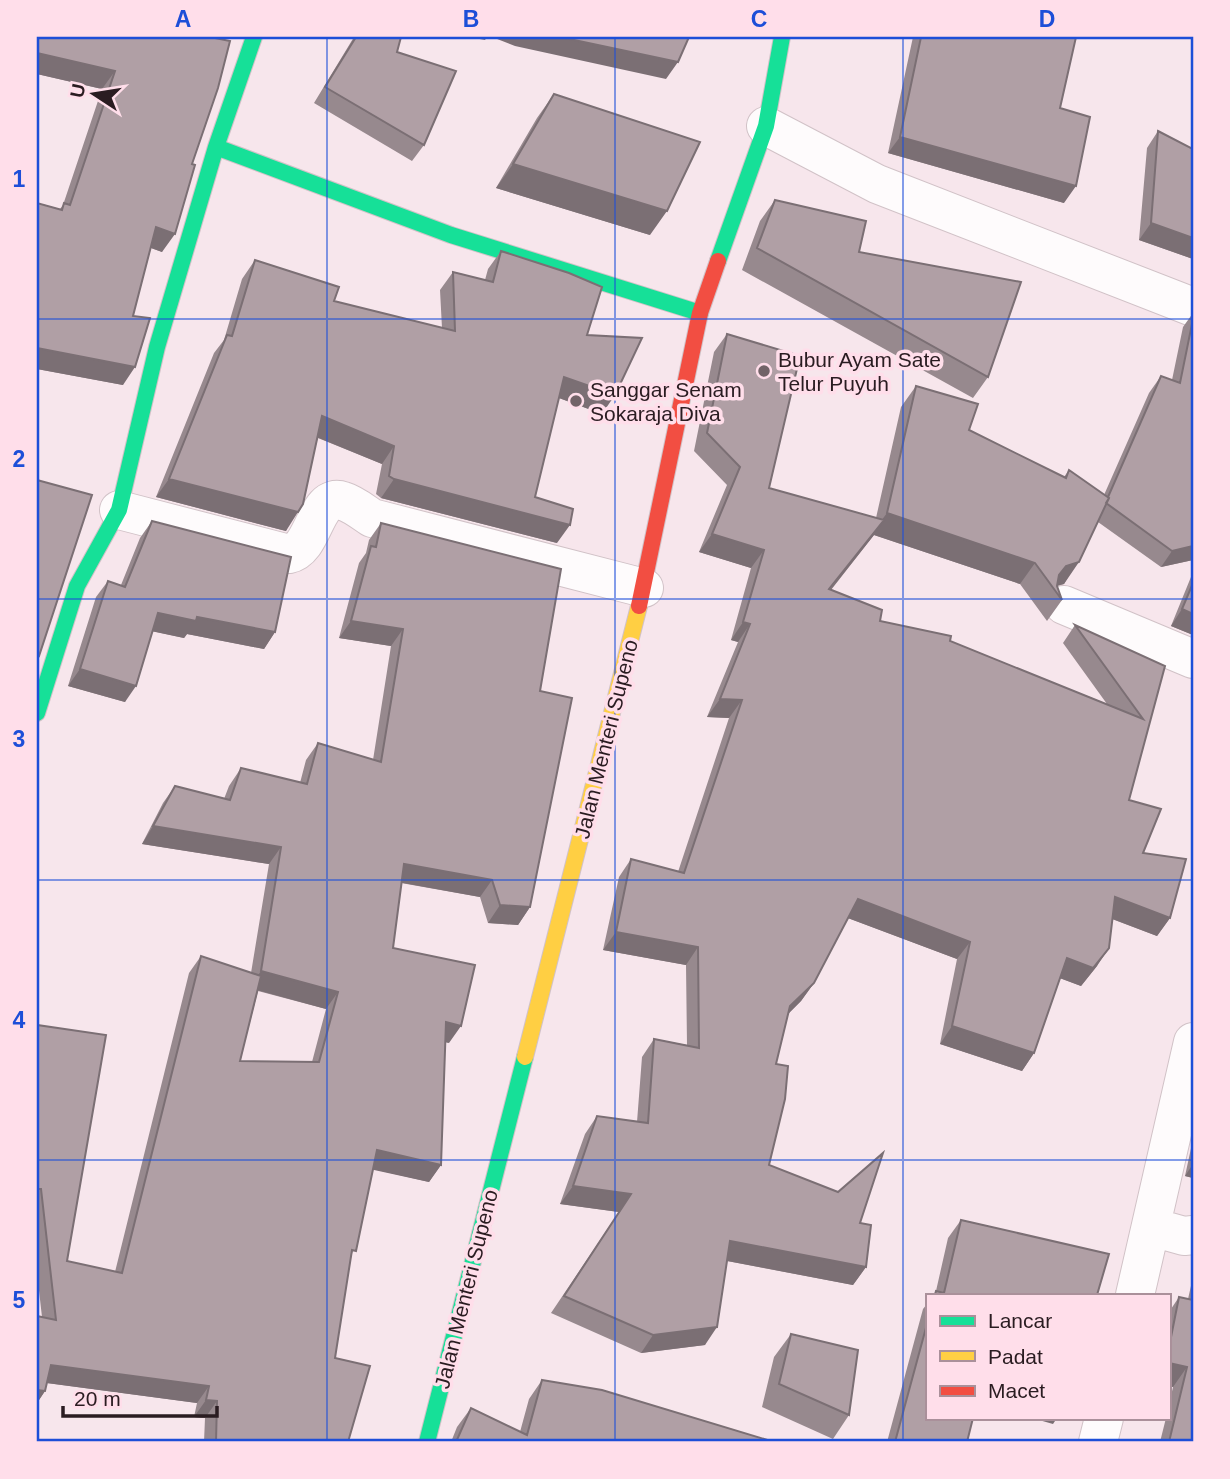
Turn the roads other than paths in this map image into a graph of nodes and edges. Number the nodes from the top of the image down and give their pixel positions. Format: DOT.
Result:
graph roads {
  1 [pos="254,37"];
  2 [pos="782,37"];
  3 [pos="766,126"];
  4 [pos="216,147"];
  5 [pos="1193,307"];
  6 [pos="699,313"];
  7 [pos="119,510"];
  8 [pos="644,589"];
  9 [pos="1064,605"];
  10 [pos="1193,659"];
  11 [pos="37,713"];
  12 [pos="1193,1042"];
  13 [pos="1153,1227"];
  14 [pos="1193,1235"];
  15 [pos="1135,1294"];
  16 [pos="1104,1420"];
  17 [pos="427,1442"];
  18 [pos="1098,1442"];
  1 -- 4 [label="main road"];
  2 -- 3 [label="main road, Jalan Menteri Supeno"];
  3 -- 5 [label="street"];
  3 -- 6 [label="main road, Jalan Menteri Supeno"];
  4 -- 6 [label="main road"];
  4 -- 7 [label="main road"];
  6 -- 8 [label="main road, Jalan Menteri Supeno"];
  7 -- 8 [label="street"];
  7 -- 11 [label="main road"];
  8 -- 17 [label="main road, Jalan Menteri Supeno"];
  9 -- 10 [label="street"];
  12 -- 13 [label="street"];
  13 -- 14 [label="street"];
  13 -- 15 [label="street"];
  16 -- 18 [label="street"];
}
